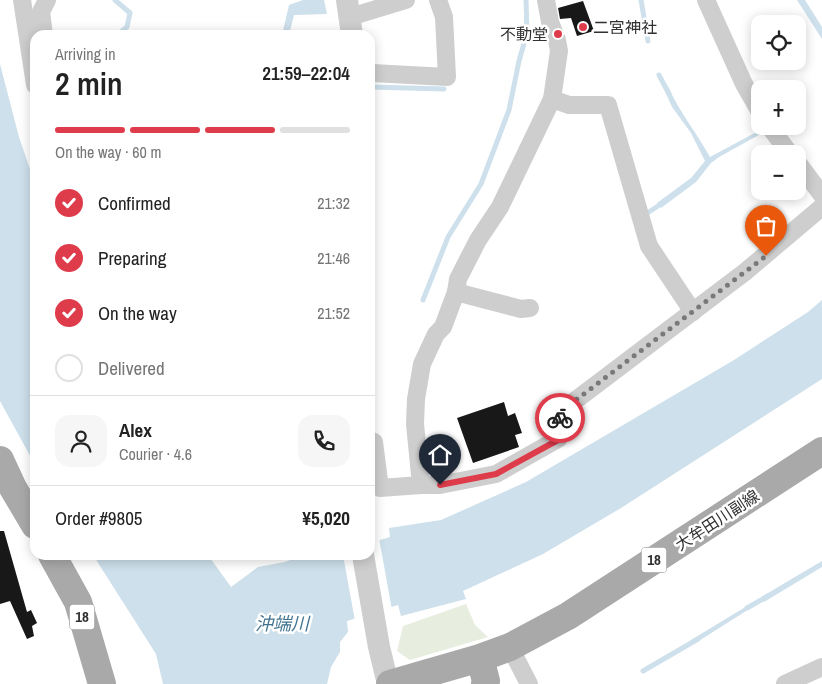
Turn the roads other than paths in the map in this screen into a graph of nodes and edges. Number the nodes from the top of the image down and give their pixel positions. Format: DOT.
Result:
graph roads {
  1 [pos="22,0"];
  2 [pos="48,0"];
  3 [pos="406,0"];
  4 [pos="438,0"];
  5 [pos="546,0"];
  6 [pos="706,0"];
  7 [pos="350,17"];
  8 [pos="43,30"];
  9 [pos="30,52"];
  10 [pos="375,73"];
  11 [pos="751,96"];
  12 [pos="552,99"];
  13 [pos="775,135"];
  14 [pos="783,145"];
  15 [pos="806,174"];
  16 [pos="822,195"];
  17 [pos="822,206"];
  18 [pos="456,292"];
  19 [pos="530,308"];
  20 [pos="692,312"];
  21 [pos="375,450"];
  22 [pos="822,451"];
  23 [pos="0,460"];
  24 [pos="421,484"];
  25 [pos="7,491"];
  26 [pos="30,519"];
  27 [pos="55,560"];
  28 [pos="364,560"];
  29 [pos="510,648"];
  30 [pos="822,667"];
  31 [pos="482,671"];
  32 [pos="102,684"];
  33 [pos="389,684"];
  34 [pos="529,684"];
  35 [pos="785,684"];
  1 -- 9 [label="street"];
  2 -- 8 [label="street"];
  3 -- 7 [label="street"];
  4 -- 10 [label="street"];
  5 -- 12 [label="street"];
  6 -- 11 [label="street"];
  12 -- 18 [label="street"];
  12 -- 20 [label="street"];
  13 -- 14 [label="street"];
  15 -- 16 [label="street"];
  17 -- 20 [label="street"];
  18 -- 19 [label="street"];
  18 -- 24 [label="street"];
  20 -- 24 [label="street"];
  21 -- 24 [label="street"];
  22 -- 29 [label="main road, 大牟田川副線 / 18"];
  23 -- 25 [label="main road"];
  25 -- 26 [label="main road"];
  27 -- 32 [label="main road, 18"];
  28 -- 33 [label="street"];
  29 -- 31 [label="main road, 大牟田川副線 / 18"];
  29 -- 34 [label="street"];
  30 -- 35 [label="street"];
  31 -- 33 [label="main road, 大牟田川副線 / 18"];
}
